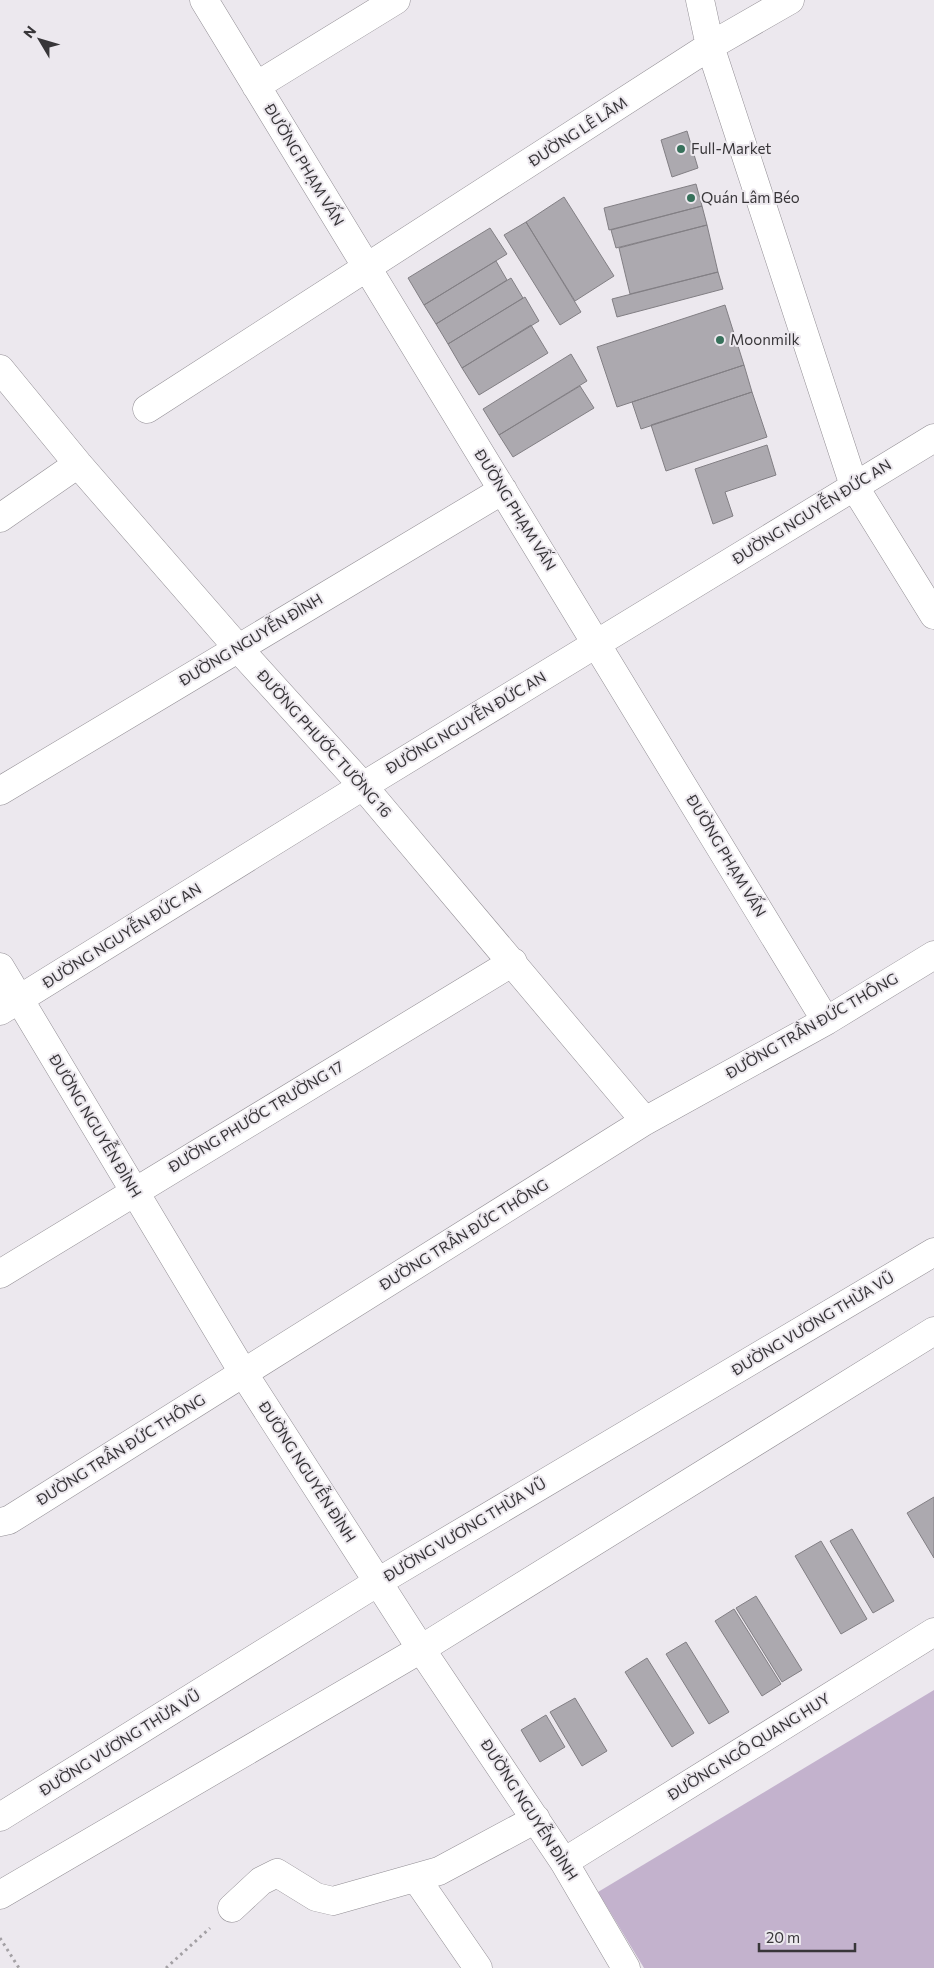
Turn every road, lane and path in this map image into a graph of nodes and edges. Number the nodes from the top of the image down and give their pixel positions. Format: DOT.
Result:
graph roads {
  1 [pos="204,0"];
  2 [pos="396,0"];
  3 [pos="700,0"];
  4 [pos="790,0"];
  5 [pos="710,46"];
  6 [pos="256,86"];
  7 [pos="367,268"];
  8 [pos="0,369"];
  9 [pos="147,409"];
  10 [pos="934,438"];
  11 [pos="78,464"];
  12 [pos="854,486"];
  13 [pos="503,490"];
  14 [pos="0,518"];
  15 [pos="934,615"];
  16 [pos="598,643"];
  17 [pos="238,648"];
  18 [pos="363,786"];
  19 [pos="0,791"];
  20 [pos="934,955"];
  21 [pos="513,962"];
  22 [pos="0,967"];
  23 [pos="10,1005"];
  24 [pos="826,1021"];
  25 [pos="645,1121"];
  26 [pos="134,1191"];
  27 [pos="934,1252"];
  28 [pos="0,1274"];
  29 [pos="934,1331"];
  30 [pos="244,1374"];
  31 [pos="0,1522"];
  32 [pos="378,1582"];
  33 [pos="934,1632"];
  34 [pos="421,1649"];
  35 [pos="0,1817"];
  36 [pos="536,1819"];
  37 [pos="564,1862"];
  38 [pos="416,1878"];
  39 [pos="0,1895"];
  40 [pos="232,1908"];
  41 [pos="0,1938"];
  42 [pos="19,1968"];
  43 [pos="166,1968"];
  44 [pos="478,1968"];
  45 [pos="626,1968"];
  1 -- 6 [label="street, ĐƯỜNG PHẠM VẤN"];
  2 -- 6 [label="street"];
  3 -- 5 [label="street"];
  4 -- 5 [label="street, ĐƯỜNG LÊ LÂM"];
  5 -- 7 [label="street, ĐƯỜNG LÊ LÂM"];
  5 -- 12 [label="street"];
  6 -- 7 [label="street, ĐƯỜNG PHẠM VẤN"];
  7 -- 9 [label="street, ĐƯỜNG LÊ LÂM"];
  7 -- 13 [label="street, ĐƯỜNG PHẠM VẤN"];
  8 -- 11 [label="street, ĐƯỜNG PHƯỚC TƯỜNG 16"];
  10 -- 12 [label="street, ĐƯỜNG NGUYỄN ĐỨC AN"];
  11 -- 14 [label="street"];
  11 -- 17 [label="street, ĐƯỜNG PHƯỚC TƯỜNG 16"];
  12 -- 15 [label="street"];
  12 -- 16 [label="street, ĐƯỜNG NGUYỄN ĐỨC AN"];
  13 -- 16 [label="street, ĐƯỜNG PHẠM VẤN"];
  13 -- 17 [label="street, ĐƯỜNG NGUYỄN ĐÌNH"];
  16 -- 18 [label="street, ĐƯỜNG NGUYỄN ĐỨC AN"];
  16 -- 24 [label="street, ĐƯỜNG PHẠM VẤN"];
  17 -- 18 [label="street, ĐƯỜNG PHƯỚC TƯỜNG 16"];
  17 -- 19 [label="street, ĐƯỜNG NGUYỄN ĐÌNH"];
  18 -- 21 [label="street, ĐƯỜNG PHƯỚC TƯỜNG 16"];
  18 -- 23 [label="street, ĐƯỜNG NGUYỄN ĐỨC AN"];
  20 -- 24 [label="street, ĐƯỜNG TRẦN ĐỨC THÔNG"];
  21 -- 25 [label="street, ĐƯỜNG PHƯỚC TƯỜNG 16"];
  21 -- 26 [label="street, ĐƯỜNG PHƯỚC TRƯỜNG 17"];
  22 -- 23 [label="street, ĐƯỜNG NGUYỄN ĐÌNH"];
  23 -- 26 [label="street, ĐƯỜNG NGUYỄN ĐÌNH"];
  24 -- 25 [label="street, ĐƯỜNG TRẦN ĐỨC THÔNG"];
  25 -- 30 [label="street, ĐƯỜNG TRẦN ĐỨC THÔNG"];
  26 -- 28 [label="street, ĐƯỜNG PHƯỚC TRƯỜNG 17"];
  26 -- 30 [label="street, ĐƯỜNG NGUYỄN ĐÌNH"];
  27 -- 32 [label="street, ĐƯỜNG VƯƠNG THỪA VŨ"];
  29 -- 34 [label="street"];
  30 -- 31 [label="street, ĐƯỜNG TRẦN ĐỨC THÔNG"];
  30 -- 32 [label="street, ĐƯỜNG NGUYỄN ĐÌNH"];
  32 -- 34 [label="street, ĐƯỜNG NGUYỄN ĐÌNH"];
  32 -- 35 [label="street, ĐƯỜNG VƯƠNG THỪA VŨ"];
  33 -- 37 [label="street, ĐƯỜNG NGÔ QUANG HUY"];
  34 -- 36 [label="street, ĐƯỜNG NGUYỄN ĐÌNH"];
  34 -- 39 [label="street"];
  36 -- 37 [label="street, ĐƯỜNG NGUYỄN ĐÌNH"];
  36 -- 38 [label="street"];
  37 -- 45 [label="street, ĐƯỜNG NGUYỄN ĐÌNH"];
  38 -- 40 [label="street"];
  38 -- 44 [label="street"];
  40 -- 43 [label="path"];
  41 -- 42 [label="path"];
}
